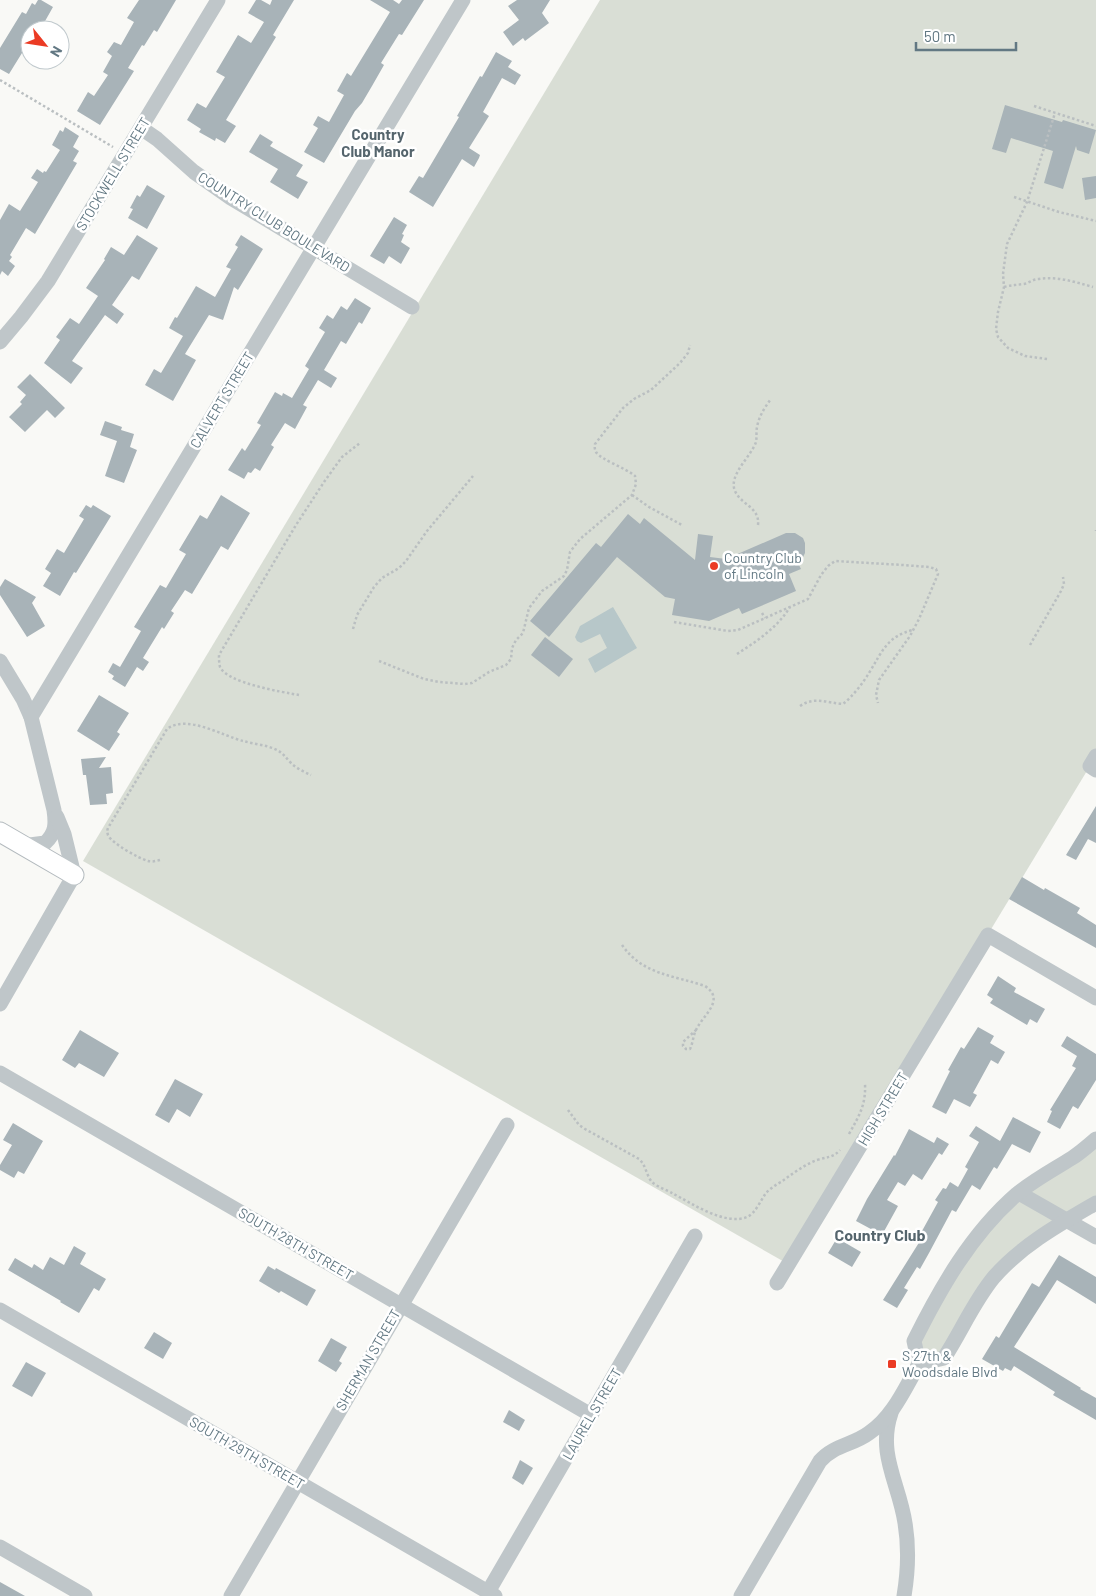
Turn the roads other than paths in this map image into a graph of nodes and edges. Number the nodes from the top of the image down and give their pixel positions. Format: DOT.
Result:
graph roads {
  1 [pos="218,0"];
  2 [pos="463,0"];
  3 [pos="141,128"];
  4 [pos="314,248"];
  5 [pos="412,307"];
  6 [pos="0,342"];
  7 [pos="0,661"];
  8 [pos="31,717"];
  9 [pos="54,810"];
  10 [pos="0,832"];
  11 [pos="19,843"];
  12 [pos="74,875"];
  13 [pos="1096,998"];
  14 [pos="0,1004"];
  15 [pos="0,1073"];
  16 [pos="506,1125"];
  17 [pos="1096,1140"];
  18 [pos="1019,1193"];
  19 [pos="1096,1204"];
  20 [pos="1066,1220"];
  21 [pos="696,1236"];
  22 [pos="1096,1237"];
  23 [pos="777,1282"];
  24 [pos="400,1304"];
  25 [pos="0,1310"];
  26 [pos="919,1364"];
  27 [pos="892,1410"];
  28 [pos="592,1415"];
  29 [pos="298,1482"];
  30 [pos="0,1547"];
  31 [pos="492,1594"];
  32 [pos="85,1596"];
  33 [pos="231,1596"];
  34 [pos="741,1596"];
  35 [pos="904,1596"];
  1 -- 3 [label="street, STOCKWELL STREET"];
  2 -- 4 [label="street, CALVERT STREET"];
  3 -- 4 [label="street, COUNTRY CLUB BOULEVARD"];
  3 -- 6 [label="street, STOCKWELL STREET"];
  4 -- 5 [label="street, COUNTRY CLUB BOULEVARD"];
  4 -- 8 [label="street, CALVERT STREET"];
  7 -- 8 [label="street"];
  8 -- 9 [label="street"];
  9 -- 11 [label="street"];
  9 -- 12 [label="street"];
  10 -- 11 [label="main road"];
  11 -- 12 [label="main road"];
  12 -- 14 [label="street"];
  13 -- 23 [label="street, HIGH STREET"];
  15 -- 24 [label="street, SOUTH 28TH STREET"];
  16 -- 24 [label="street, SHERMAN STREET"];
  17 -- 18 [label="street"];
  18 -- 20 [label="street"];
  18 -- 26 [label="street"];
  19 -- 20 [label="street"];
  20 -- 22 [label="street"];
  20 -- 26 [label="street"];
  21 -- 28 [label="street, LAUREL STREET"];
  24 -- 28 [label="street, SOUTH 28TH STREET"];
  24 -- 29 [label="street, SHERMAN STREET"];
  25 -- 29 [label="street, SOUTH 29TH STREET"];
  26 -- 27 [label="street"];
  27 -- 34 [label="street"];
  27 -- 35 [label="street"];
  28 -- 31 [label="street, LAUREL STREET"];
  29 -- 31 [label="street, SOUTH 29TH STREET"];
  29 -- 33 [label="street, SHERMAN STREET"];
  30 -- 32 [label="street"];
}
